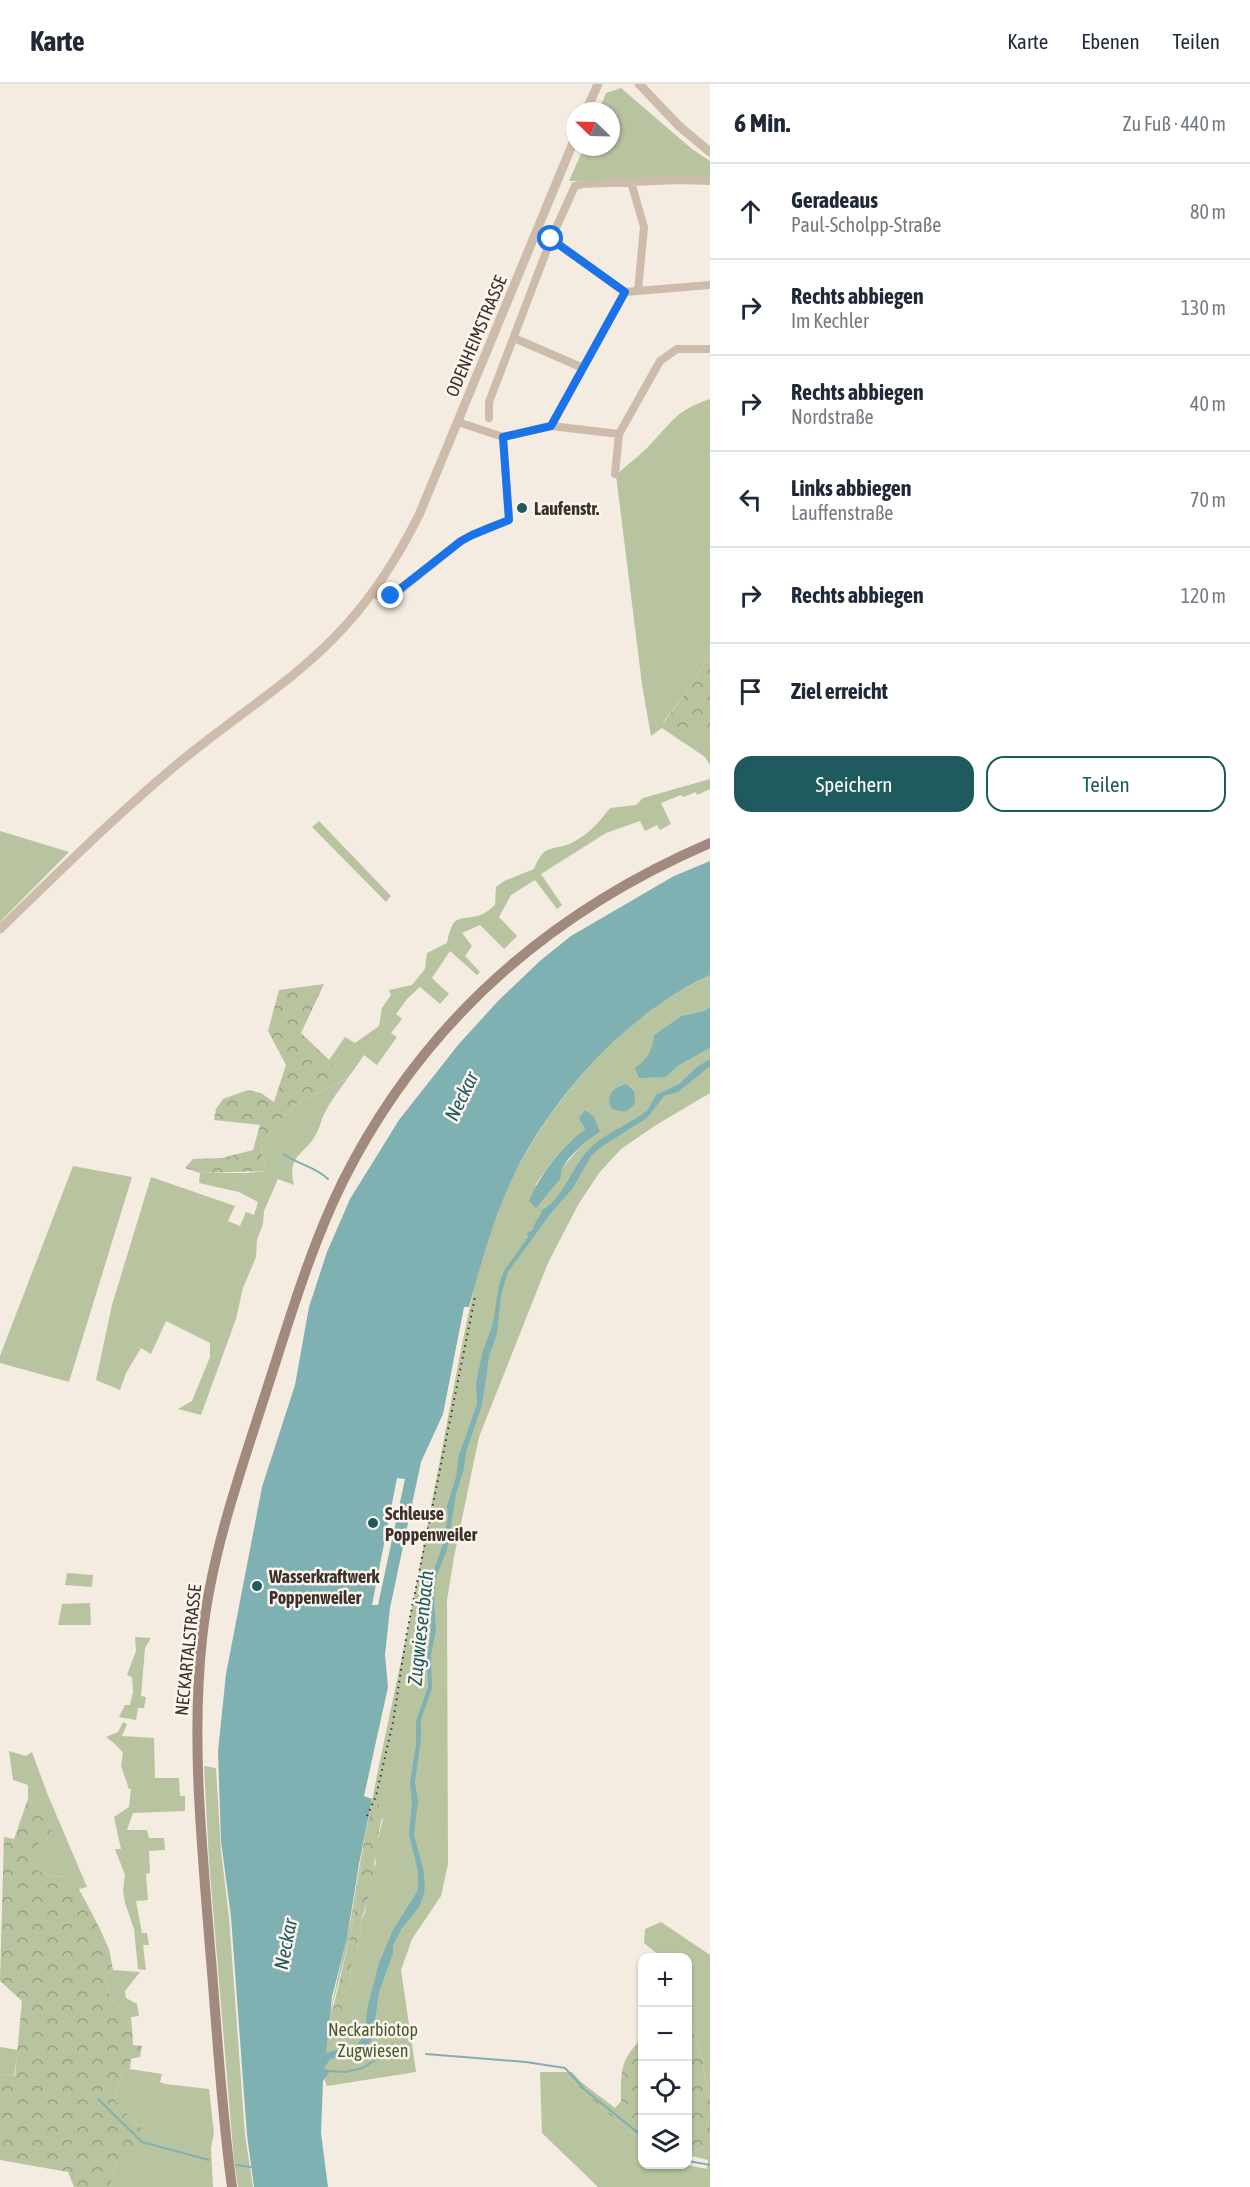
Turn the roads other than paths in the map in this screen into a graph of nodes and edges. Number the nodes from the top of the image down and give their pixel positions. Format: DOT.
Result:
graph roads {
  1 [pos="598,84"];
  2 [pos="639,84"];
  3 [pos="590,102"];
  4 [pos="710,152"];
  5 [pos="568,156"];
  6 [pos="710,181"];
  7 [pos="631,182"];
  8 [pos="551,239"];
  9 [pos="710,285"];
  10 [pos="638,291"];
  11 [pos="625,292"];
  12 [pos="514,338"];
  13 [pos="710,349"];
  14 [pos="583,368"];
  15 [pos="489,418"];
  16 [pos="458,422"];
  17 [pos="551,426"];
  18 [pos="619,434"];
  19 [pos="503,437"];
  20 [pos="615,474"];
  21 [pos="372,593"];
  22 [pos="710,843"];
  23 [pos="0,929"];
  24 [pos="232,2187"];
  1 -- 3 [label="street"];
  2 -- 4 [label="street"];
  5 -- 16 [label="street, ODENHEIMSTRASSE"];
  6 -- 7 [label="street, ODENHEIMSTRASSE"];
  7 -- 8 [label="street, ODENHEIMSTRASSE"];
  7 -- 10 [label="street"];
  8 -- 11 [label="street"];
  8 -- 12 [label="street, ODENHEIMSTRASSE"];
  9 -- 10 [label="street"];
  10 -- 11 [label="street"];
  11 -- 14 [label="street"];
  12 -- 14 [label="street"];
  12 -- 15 [label="street, ODENHEIMSTRASSE"];
  13 -- 18 [label="street"];
  14 -- 17 [label="street"];
  16 -- 19 [label="street"];
  16 -- 21 [label="street, ODENHEIMSTRASSE"];
  17 -- 18 [label="street"];
  17 -- 19 [label="street"];
  18 -- 20 [label="street"];
  19 -- 21 [label="street"];
  21 -- 23 [label="street, ODENHEIMSTRASSE"];
  22 -- 24 [label="main road, NECKARTALSTRASSE"];
}
